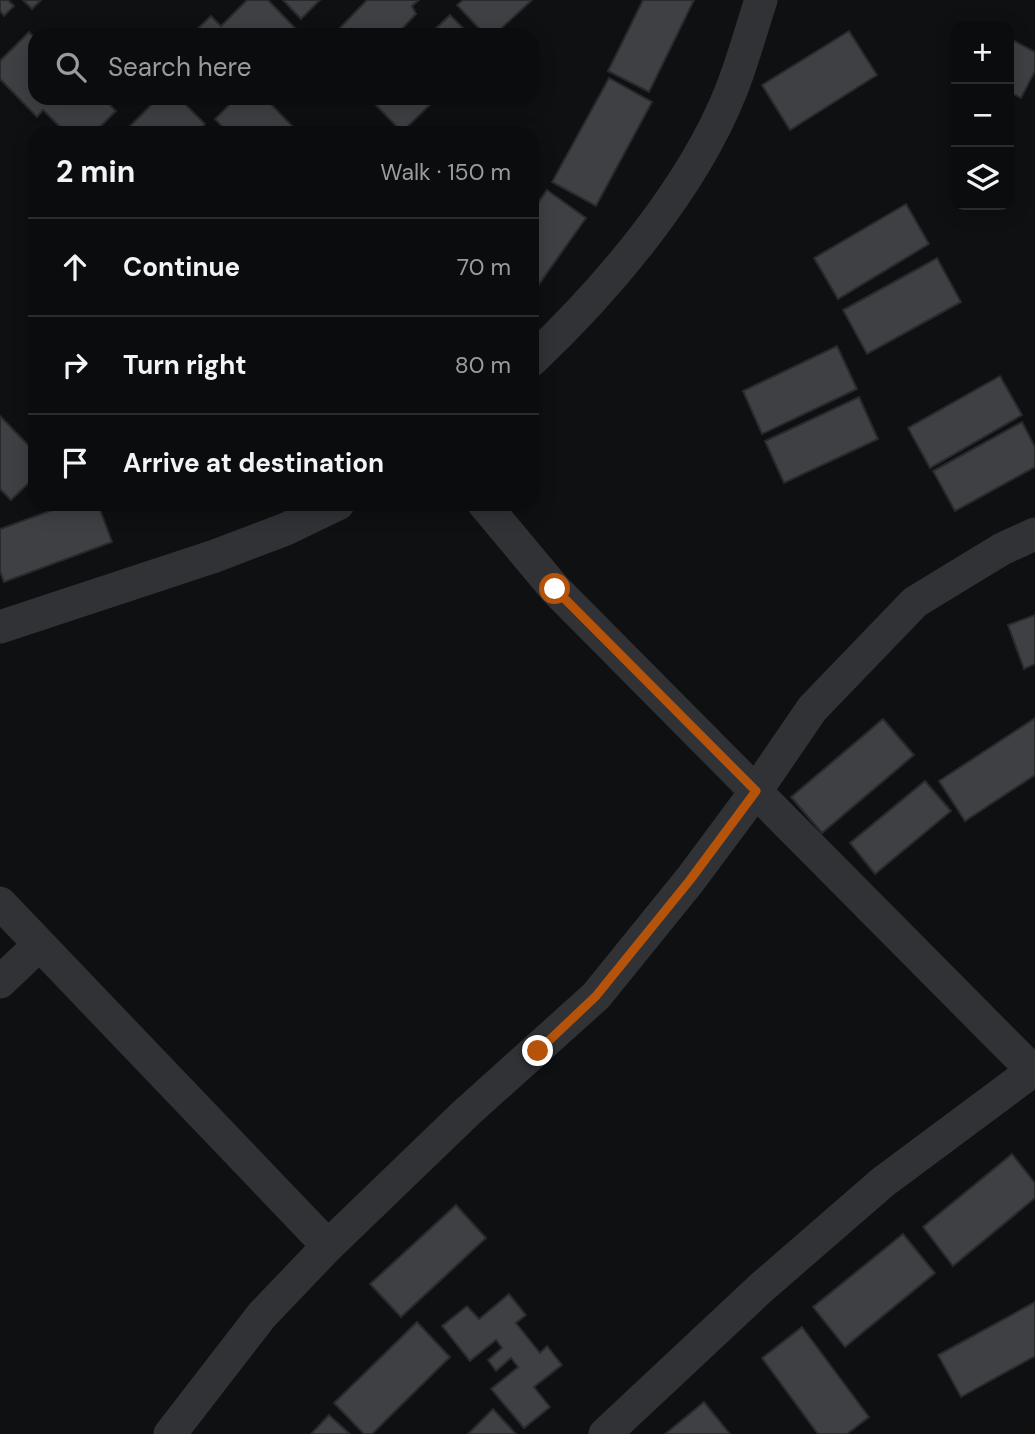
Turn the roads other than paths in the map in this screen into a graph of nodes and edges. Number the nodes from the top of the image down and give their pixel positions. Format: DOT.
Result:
graph roads {
  1 [pos="761,0"];
  2 [pos="539,353"];
  3 [pos="323,511"];
  4 [pos="490,511"];
  5 [pos="1035,534"];
  6 [pos="0,628"];
  7 [pos="756,791"];
  8 [pos="0,903"];
  9 [pos="39,946"];
  10 [pos="0,982"];
  11 [pos="1034,1070"];
  12 [pos="328,1246"];
  13 [pos="170,1434"];
  14 [pos="605,1434"];
  1 -- 2 [label="street"];
  3 -- 6 [label="street"];
  4 -- 7 [label="street"];
  5 -- 7 [label="street"];
  7 -- 11 [label="street"];
  7 -- 12 [label="street"];
  8 -- 9 [label="street"];
  9 -- 10 [label="street"];
  9 -- 12 [label="street"];
  11 -- 14 [label="street"];
  12 -- 13 [label="street"];
}
